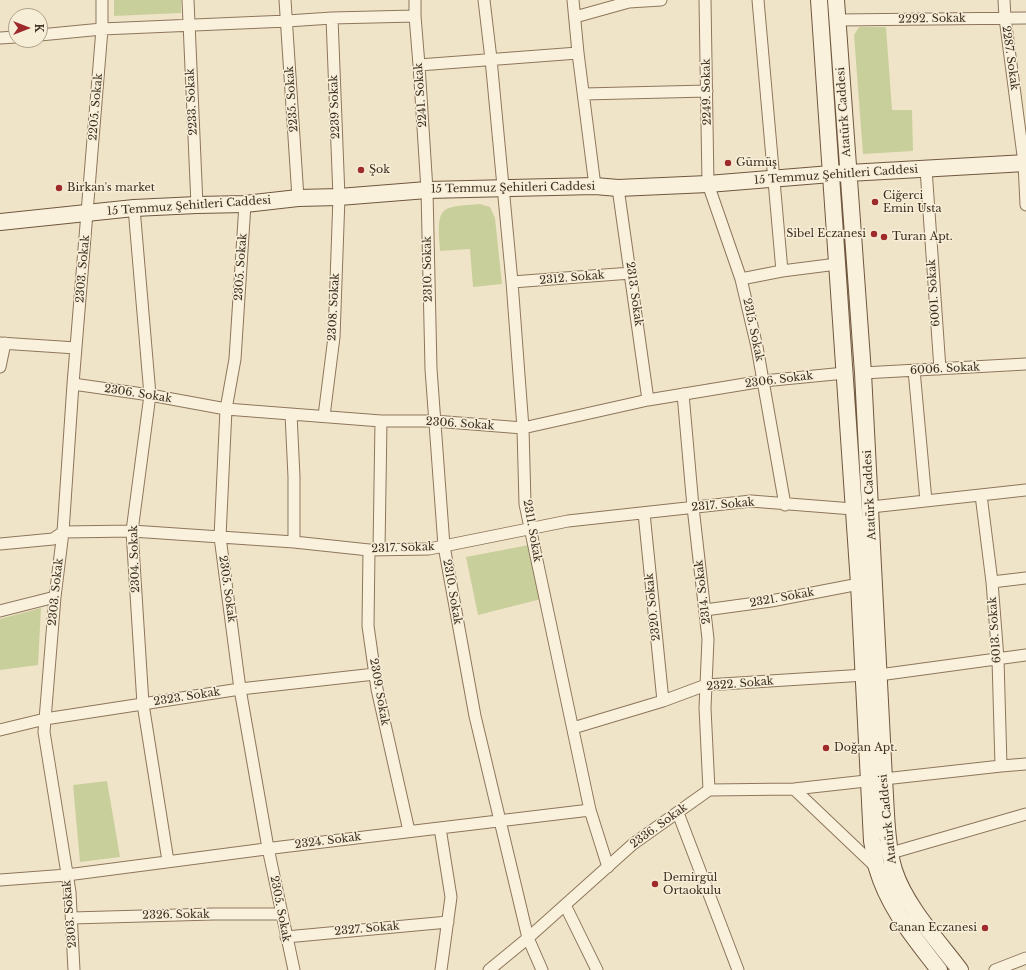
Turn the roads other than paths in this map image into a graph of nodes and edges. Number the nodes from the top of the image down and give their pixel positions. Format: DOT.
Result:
graph roads {
  1 [pos="102,0"];
  2 [pos="188,0"];
  3 [pos="285,0"];
  4 [pos="415,0"];
  5 [pos="484,0"];
  6 [pos="573,0"];
  7 [pos="661,0"];
  8 [pos="705,0"];
  9 [pos="758,0"];
  10 [pos="819,0"];
  11 [pos="836,0"];
  12 [pos="1004,0"];
  13 [pos="629,1"];
  14 [pos="415,16"];
  15 [pos="575,17"];
  16 [pos="332,18"];
  17 [pos="1005,18"];
  18 [pos="1026,18"];
  19 [pos="838,20"];
  20 [pos="287,21"];
  21 [pos="188,25"];
  22 [pos="102,29"];
  23 [pos="48,34"];
  24 [pos="578,53"];
  25 [pos="491,59"];
  26 [pos="419,65"];
  27 [pos="707,91"];
  28 [pos="584,94"];
  29 [pos="1025,163"];
  30 [pos="926,169"];
  31 [pos="848,173"];
  32 [pos="831,174"];
  33 [pos="775,179"];
  34 [pos="708,184"];
  35 [pos="595,186"];
  36 [pos="503,188"];
  37 [pos="618,188"];
  38 [pos="427,190"];
  39 [pos="338,197"];
  40 [pos="298,198"];
  41 [pos="245,204"];
  42 [pos="197,205"];
  43 [pos="1026,205"];
  44 [pos="134,208"];
  45 [pos="88,213"];
  46 [pos="0,222"];
  47 [pos="837,264"];
  48 [pos="782,271"];
  49 [pos="631,273"];
  50 [pos="742,279"];
  51 [pos="512,282"];
  52 [pos="2,343"];
  53 [pos="76,348"];
  54 [pos="1026,364"];
  55 [pos="0,367"];
  56 [pos="940,369"];
  57 [pos="914,370"];
  58 [pos="844,373"];
  59 [pos="863,373"];
  60 [pos="763,381"];
  61 [pos="73,384"];
  62 [pos="684,394"];
  63 [pos="150,395"];
  64 [pos="648,400"];
  65 [pos="226,409"];
  66 [pos="291,414"];
  67 [pos="324,416"];
  68 [pos="381,421"];
  69 [pos="434,421"];
  70 [pos="523,428"];
  71 [pos="1026,490"];
  72 [pos="981,495"];
  73 [pos="926,502"];
  74 [pos="785,504"];
  75 [pos="693,507"];
  76 [pos="871,508"];
  77 [pos="853,509"];
  78 [pos="644,513"];
  79 [pos="530,529"];
  80 [pos="132,531"];
  81 [pos="63,532"];
  82 [pos="220,537"];
  83 [pos="294,542"];
  84 [pos="0,543"];
  85 [pos="444,546"];
  86 [pos="374,550"];
  87 [pos="1026,578"];
  88 [pos="992,582"];
  89 [pos="859,584"];
  90 [pos="55,597"];
  91 [pos="705,610"];
  92 [pos="0,611"];
  93 [pos="1026,655"];
  94 [pos="998,659"];
  95 [pos="375,674"];
  96 [pos="872,675"];
  97 [pos="706,685"];
  98 [pos="240,689"];
  99 [pos="662,701"];
  100 [pos="144,704"];
  101 [pos="45,719"];
  102 [pos="573,728"];
  103 [pos="0,730"];
  104 [pos="1026,764"];
  105 [pos="1001,766"];
  106 [pos="876,780"];
  107 [pos="794,789"];
  108 [pos="709,790"];
  109 [pos="590,810"];
  110 [pos="678,813"];
  111 [pos="1026,814"];
  112 [pos="500,820"];
  113 [pos="440,828"];
  114 [pos="409,831"];
  115 [pos="268,848"];
  116 [pos="891,853"];
  117 [pos="168,862"];
  118 [pos="608,867"];
  119 [pos="876,867"];
  120 [pos="67,875"];
  121 [pos="0,880"];
  122 [pos="565,905"];
  123 [pos="281,914"];
  124 [pos="72,918"];
  125 [pos="448,922"];
  126 [pos="286,937"];
  127 [pos="528,938"];
  128 [pos="1026,958"];
  129 [pos="74,970"];
  130 [pos="294,970"];
  131 [pos="441,970"];
  132 [pos="489,970"];
  133 [pos="542,970"];
  134 [pos="597,970"];
  135 [pos="738,970"];
  136 [pos="939,970"];
  137 [pos="960,970"];
  138 [pos="995,970"];
  1 -- 22 [label="street, 2205. Sokak"];
  2 -- 21 [label="street, 2233. Sokak"];
  3 -- 20 [label="street, 2235. Sokak"];
  4 -- 14 [label="street, 2241. Sokak"];
  5 -- 25 [label="street, 2311. Sokak"];
  6 -- 15 [label="street"];
  7 -- 13 [label="street"];
  8 -- 27 [label="street, 2249. Sokak"];
  9 -- 33 [label="street"];
  10 -- 32 [label="main road, Atatürk Caddesi"];
  11 -- 19 [label="main road, Atatürk Caddesi"];
  12 -- 17 [label="street, 2287. Sokak"];
  13 -- 15 [label="street"];
  14 -- 16 [label="street"];
  14 -- 26 [label="street, 2241. Sokak"];
  15 -- 24 [label="street"];
  16 -- 20 [label="street"];
  16 -- 39 [label="street, 2239 Sokak"];
  17 -- 18 [label="street, 2292. Sokak"];
  17 -- 19 [label="street, 2292. Sokak"];
  17 -- 29 [label="street, 2287. Sokak"];
  19 -- 31 [label="main road, Atatürk Caddesi"];
  20 -- 21 [label="street"];
  20 -- 40 [label="street, 2235. Sokak"];
  21 -- 22 [label="street"];
  21 -- 42 [label="street, 2233. Sokak"];
  22 -- 23 [label="street"];
  22 -- 45 [label="street, 2205. Sokak"];
  24 -- 25 [label="street"];
  24 -- 28 [label="street"];
  25 -- 26 [label="street"];
  25 -- 36 [label="street, 2311. Sokak"];
  26 -- 38 [label="street, 2241. Sokak"];
  27 -- 28 [label="street"];
  27 -- 34 [label="street, 2249. Sokak"];
  28 -- 35 [label="street"];
  29 -- 30 [label="main road, 15 Temmuz Şehitleri Caddesi"];
  29 -- 43 [label="street, 2287. Sokak"];
  30 -- 31 [label="main road, 15 Temmuz Şehitleri Caddesi"];
  30 -- 56 [label="street, 6001. Sokak"];
  31 -- 32 [label="main road, 15 Temmuz Şehitleri Caddesi"];
  31 -- 59 [label="main road, Atatürk Caddesi"];
  32 -- 33 [label="main road, 15 Temmuz Şehitleri Caddesi"];
  32 -- 47 [label="main road, Atatürk Caddesi"];
  33 -- 34 [label="main road, 15 Temmuz Şehitleri Caddesi"];
  33 -- 48 [label="street"];
  34 -- 37 [label="main road, 15 Temmuz Şehitleri Caddesi"];
  34 -- 50 [label="street, 2315. Sokak"];
  35 -- 36 [label="main road, 15 Temmuz Şehitleri Caddesi"];
  35 -- 37 [label="main road, 15 Temmuz Şehitleri Caddesi"];
  36 -- 38 [label="main road, 15 Temmuz Şehitleri Caddesi"];
  36 -- 51 [label="street, 2311. Sokak"];
  37 -- 49 [label="street, 2313. Sokak"];
  38 -- 39 [label="main road, 15 Temmuz Şehitleri Caddesi"];
  38 -- 69 [label="street, 2310. Sokak"];
  39 -- 40 [label="main road, 15 Temmuz Şehitleri Caddesi"];
  39 -- 67 [label="street, 2308. Sokak"];
  40 -- 41 [label="main road, 15 Temmuz Şehitleri Caddesi"];
  41 -- 42 [label="main road, 15 Temmuz Şehitleri Caddesi"];
  41 -- 65 [label="street, 2305. Sokak"];
  42 -- 44 [label="main road, 15 Temmuz Şehitleri Caddesi"];
  44 -- 45 [label="main road, 15 Temmuz Şehitleri Caddesi"];
  44 -- 63 [label="street, 2304. Sokak"];
  45 -- 46 [label="main road, 15 Temmuz Şehitleri Caddesi"];
  45 -- 53 [label="street, 2303. Sokak"];
  47 -- 48 [label="street"];
  47 -- 58 [label="main road, Atatürk Caddesi"];
  48 -- 50 [label="street"];
  49 -- 51 [label="street, 2312. Sokak"];
  49 -- 64 [label="street, 2313. Sokak"];
  50 -- 60 [label="street, 2315. Sokak"];
  51 -- 70 [label="street, 2311. Sokak"];
  52 -- 53 [label="street"];
  52 -- 55 [label="street"];
  53 -- 61 [label="street, 2303. Sokak"];
  54 -- 56 [label="street, 6006. Sokak"];
  56 -- 57 [label="street, 6006. Sokak"];
  57 -- 59 [label="street, 6006. Sokak"];
  57 -- 73 [label="street"];
  58 -- 60 [label="street, 2306. Sokak"];
  58 -- 77 [label="main road, Atatürk Caddesi"];
  59 -- 76 [label="main road, Atatürk Caddesi"];
  60 -- 62 [label="street, 2306. Sokak"];
  60 -- 74 [label="street, 2315. Sokak"];
  61 -- 63 [label="street, 2306. Sokak"];
  61 -- 81 [label="street, 2303. Sokak"];
  62 -- 64 [label="street, 2306. Sokak"];
  62 -- 75 [label="street, 2314. Sokak"];
  63 -- 65 [label="street, 2306. Sokak"];
  63 -- 80 [label="street, 2304. Sokak"];
  64 -- 70 [label="street, 2306. Sokak"];
  65 -- 66 [label="street, 2306. Sokak"];
  65 -- 82 [label="street, 2305. Sokak"];
  66 -- 67 [label="street, 2306. Sokak"];
  66 -- 83 [label="street"];
  67 -- 68 [label="street, 2306. Sokak"];
  68 -- 69 [label="street, 2306. Sokak"];
  68 -- 86 [label="street, 2309. Sokak"];
  69 -- 70 [label="street, 2306. Sokak"];
  69 -- 85 [label="street, 2310. Sokak"];
  70 -- 79 [label="street, 2311. Sokak"];
  71 -- 72 [label="street"];
  72 -- 73 [label="street"];
  72 -- 88 [label="street, 6013. Sokak"];
  73 -- 76 [label="street"];
  74 -- 75 [label="street, 2317. Sokak"];
  74 -- 77 [label="street, 2317. Sokak"];
  75 -- 78 [label="street, 2317. Sokak"];
  75 -- 91 [label="street, 2314. Sokak"];
  76 -- 96 [label="main road, Atatürk Caddesi"];
  77 -- 89 [label="main road, Atatürk Caddesi"];
  78 -- 79 [label="street, 2317. Sokak"];
  78 -- 99 [label="street, 2320. Sokak"];
  79 -- 85 [label="street, 2317. Sokak"];
  79 -- 102 [label="street, 2311. Sokak"];
  80 -- 81 [label="street, 2317. Sokak"];
  80 -- 82 [label="street, 2317. Sokak"];
  80 -- 100 [label="street, 2304. Sokak"];
  81 -- 84 [label="street, 2317. Sokak"];
  81 -- 90 [label="street, 2303. Sokak"];
  82 -- 83 [label="street, 2317. Sokak"];
  82 -- 98 [label="street, 2305. Sokak"];
  83 -- 86 [label="street, 2317. Sokak"];
  85 -- 86 [label="street, 2317. Sokak"];
  85 -- 112 [label="street, 2310. Sokak"];
  86 -- 95 [label="street, 2309. Sokak"];
  87 -- 88 [label="street"];
  88 -- 94 [label="street, 6013. Sokak"];
  89 -- 91 [label="street, 2321. Sokak"];
  89 -- 96 [label="main road, Atatürk Caddesi"];
  90 -- 92 [label="street"];
  90 -- 101 [label="street, 2303. Sokak"];
  91 -- 97 [label="street, 2314. Sokak"];
  93 -- 94 [label="street, 2322. Sokak"];
  94 -- 96 [label="street, 2322. Sokak"];
  94 -- 105 [label="street, 6013. Sokak"];
  95 -- 98 [label="street, 2323. Sokak"];
  95 -- 114 [label="street, 2309. Sokak"];
  96 -- 97 [label="street, 2322. Sokak"];
  96 -- 106 [label="main road, Atatürk Caddesi"];
  97 -- 99 [label="street, 2322. Sokak"];
  97 -- 108 [label="street, 2314. Sokak"];
  98 -- 100 [label="street, 2323. Sokak"];
  98 -- 115 [label="street, 2305. Sokak"];
  99 -- 102 [label="street, 2322. Sokak"];
  100 -- 101 [label="street, 2323. Sokak"];
  100 -- 117 [label="street, 2304. Sokak"];
  101 -- 103 [label="street, 2323. Sokak"];
  101 -- 120 [label="street, 2303. Sokak"];
  102 -- 109 [label="street, 2311. Sokak"];
  104 -- 105 [label="street"];
  105 -- 106 [label="street"];
  106 -- 107 [label="street"];
  106 -- 116 [label="main road, Atatürk Caddesi"];
  106 -- 119 [label="main road, Atatürk Caddesi"];
  107 -- 108 [label="street"];
  107 -- 119 [label="street"];
  108 -- 110 [label="street, 2336. Sokak"];
  109 -- 112 [label="street, 2324. Sokak"];
  109 -- 118 [label="street, 2311. Sokak"];
  110 -- 118 [label="street, 2336. Sokak"];
  110 -- 135 [label="street"];
  111 -- 116 [label="street"];
  112 -- 113 [label="street, 2324. Sokak"];
  112 -- 127 [label="street, 2310. Sokak"];
  113 -- 114 [label="street, 2324. Sokak"];
  113 -- 125 [label="street"];
  114 -- 115 [label="street, 2324. Sokak"];
  115 -- 117 [label="street, 2324. Sokak"];
  115 -- 123 [label="street, 2305. Sokak"];
  116 -- 137 [label="main road, Atatürk Caddesi"];
  117 -- 120 [label="street, 2324. Sokak"];
  118 -- 122 [label="street, 2336. Sokak"];
  119 -- 136 [label="main road, Atatürk Caddesi"];
  120 -- 121 [label="street, 2324. Sokak"];
  120 -- 124 [label="street, 2303. Sokak"];
  122 -- 127 [label="street, 2336. Sokak"];
  122 -- 134 [label="street"];
  123 -- 124 [label="street, 2326. Sokak"];
  123 -- 126 [label="street, 2305. Sokak"];
  124 -- 129 [label="street, 2303. Sokak"];
  125 -- 126 [label="street, 2327. Sokak"];
  125 -- 131 [label="street"];
  126 -- 130 [label="street, 2305. Sokak"];
  127 -- 132 [label="street, 2336. Sokak"];
  127 -- 133 [label="street, 2310. Sokak"];
  128 -- 138 [label="street"];
}
